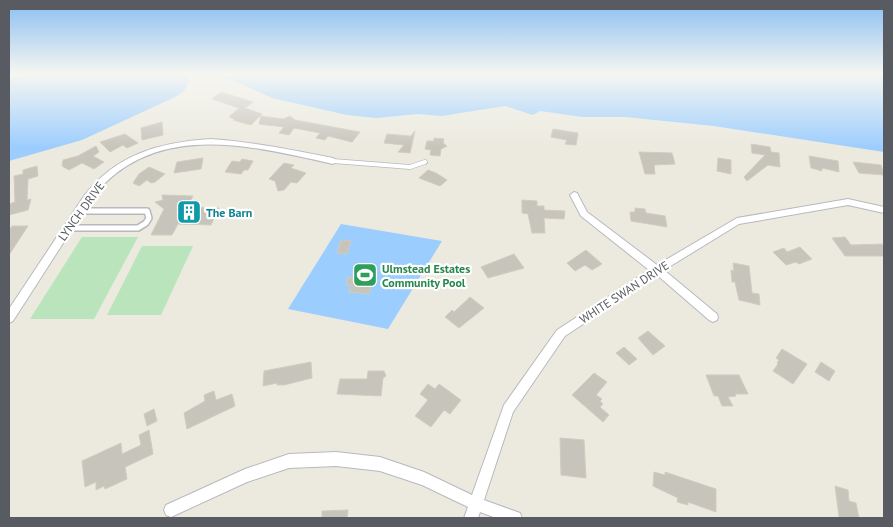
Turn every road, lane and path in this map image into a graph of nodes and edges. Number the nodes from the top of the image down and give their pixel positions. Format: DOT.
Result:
graph roads {
  1 [pos="333,161"];
  2 [pos="426,162"];
  3 [pos="574,195"];
  4 [pos="80,210"];
  5 [pos="884,210"];
  6 [pos="68,228"];
  7 [pos="657,270"];
  8 [pos="712,317"];
  9 [pos="9,318"];
  10 [pos="476,504"];
  11 [pos="171,510"];
  12 [pos="471,518"];
  13 [pos="515,518"];
  1 -- 2 [label="lane"];
  1 -- 4 [label="street, LYNCH DRIVE"];
  3 -- 7 [label="street"];
  4 -- 6 [label="street, LYNCH DRIVE"];
  4 -- 6 [label="lane"];
  5 -- 7 [label="street, WHITE SWAN DRIVE"];
  6 -- 9 [label="street, LYNCH DRIVE"];
  7 -- 8 [label="street"];
  7 -- 10 [label="street, WHITE SWAN DRIVE"];
  10 -- 11 [label="street"];
  10 -- 12 [label="street, WHITE SWAN DRIVE"];
  10 -- 13 [label="street"];
}
